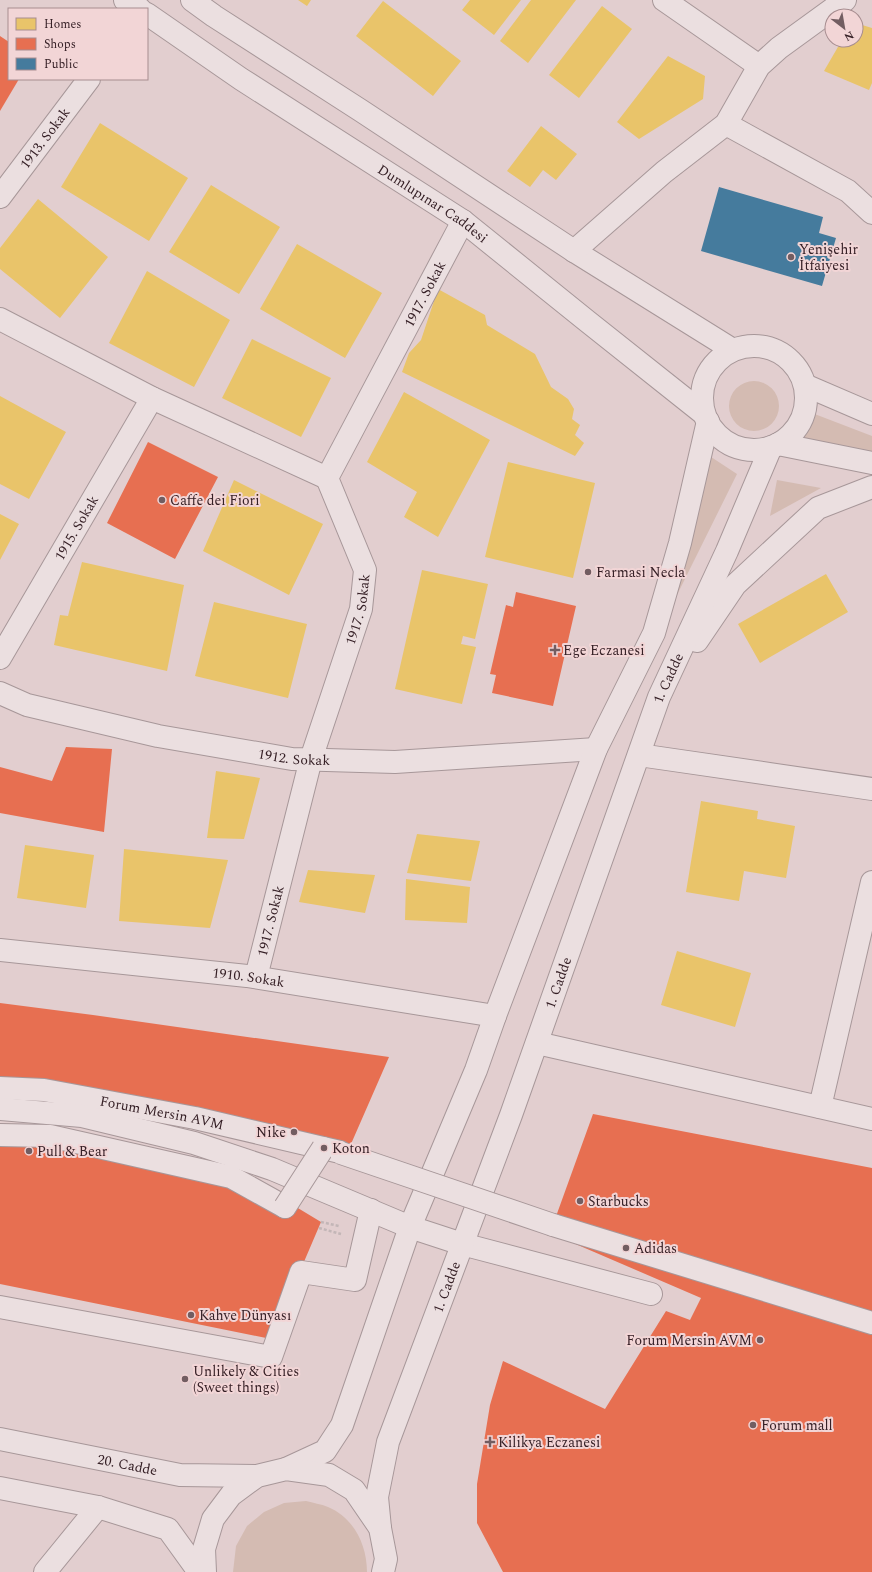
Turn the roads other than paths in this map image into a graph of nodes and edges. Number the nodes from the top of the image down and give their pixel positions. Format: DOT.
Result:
graph roads {
  1 [pos="125,0"];
  2 [pos="192,0"];
  3 [pos="664,0"];
  4 [pos="845,0"];
  5 [pos="138,8"];
  6 [pos="148,15"];
  7 [pos="759,66"];
  8 [pos="88,80"];
  9 [pos="726,124"];
  10 [pos="7,175"];
  11 [pos="0,197"];
  12 [pos="872,213"];
  13 [pos="463,221"];
  14 [pos="574,251"];
  15 [pos="0,319"];
  16 [pos="733,350"];
  17 [pos="807,386"];
  18 [pos="152,398"];
  19 [pos="872,414"];
  20 [pos="706,417"];
  21 [pos="774,445"];
  22 [pos="872,463"];
  23 [pos="327,478"];
  24 [pos="872,487"];
  25 [pos="0,658"];
  26 [pos="0,693"];
  27 [pos="660,697"];
  28 [pos="596,748"];
  29 [pos="639,755"];
  30 [pos="311,760"];
  31 [pos="872,789"];
  32 [pos="872,882"];
  33 [pos="0,950"];
  34 [pos="256,977"];
  35 [pos="495,1016"];
  36 [pos="537,1043"];
  37 [pos="0,1088"];
  38 [pos="820,1107"];
  39 [pos="0,1109"];
  40 [pos="872,1119"];
  41 [pos="0,1135"];
  42 [pos="332,1150"];
  43 [pos="371,1210"];
  44 [pos="410,1226"];
  45 [pos="462,1244"];
  46 [pos="651,1294"];
  47 [pos="0,1307"];
  48 [pos="872,1323"];
  49 [pos="0,1422"];
  50 [pos="6,1440"];
  51 [pos="286,1469"];
  52 [pos="257,1476"];
  53 [pos="0,1488"];
  54 [pos="98,1507"];
  55 [pos="382,1534"];
  56 [pos="45,1572"];
  57 [pos="199,1572"];
  58 [pos="205,1572"];
  59 [pos="383,1572"];
  60 [pos="399,1572"];
  1 -- 5 [label="street"];
  2 -- 14 [label="street"];
  3 -- 7 [label="street"];
  4 -- 7 [label="street"];
  6 -- 13 [label="street, Dumlupınar Caddesi"];
  7 -- 9 [label="street"];
  8 -- 10 [label="street, 1913. Sokak"];
  9 -- 12 [label="street"];
  9 -- 14 [label="street"];
  10 -- 11 [label="street, 1913. Sokak"];
  13 -- 20 [label="street, Dumlupınar Caddesi"];
  13 -- 23 [label="street, 1917. Sokak"];
  14 -- 16 [label="street"];
  15 -- 18 [label="street"];
  16 -- 17 [label="street"];
  16 -- 20 [label="street"];
  17 -- 19 [label="street"];
  17 -- 21 [label="street"];
  18 -- 23 [label="street"];
  18 -- 25 [label="street, 1915. Sokak"];
  20 -- 21 [label="street"];
  20 -- 28 [label="street"];
  21 -- 22 [label="street"];
  21 -- 27 [label="street, 1. Cadde"];
  23 -- 30 [label="street, 1917. Sokak"];
  24 -- 27 [label="street"];
  26 -- 30 [label="street, 1912. Sokak"];
  27 -- 29 [label="street, 1. Cadde"];
  28 -- 30 [label="street, 1912. Sokak"];
  28 -- 35 [label="street"];
  29 -- 31 [label="street"];
  29 -- 36 [label="street, 1. Cadde"];
  30 -- 34 [label="street, 1917. Sokak"];
  32 -- 38 [label="street"];
  33 -- 34 [label="street, 1910. Sokak"];
  34 -- 35 [label="street, 1910. Sokak"];
  35 -- 44 [label="street"];
  36 -- 38 [label="street"];
  36 -- 45 [label="street, 1. Cadde"];
  37 -- 42 [label="street, Forum Mersin AVM"];
  38 -- 40 [label="street"];
  39 -- 43 [label="street, Forum Mersin AVM"];
  41 -- 42 [label="street, bridge"];
  42 -- 48 [label="street, Forum Mersin AVM, bridge"];
  43 -- 44 [label="street, Forum Mersin AVM"];
  43 -- 47 [label="street"];
  44 -- 45 [label="street, Forum Mersin AVM"];
  44 -- 51 [label="street"];
  45 -- 46 [label="street, Forum Mersin AVM"];
  45 -- 55 [label="street, 1. Cadde"];
  49 -- 50 [label="street"];
  50 -- 52 [label="street, 20. Cadde"];
  51 -- 52 [label="street"];
  51 -- 55 [label="street"];
  52 -- 58 [label="street"];
  53 -- 54 [label="street"];
  54 -- 56 [label="street"];
  54 -- 57 [label="street"];
  55 -- 59 [label="street, 1. Cadde"];
  55 -- 60 [label="street"];
}
